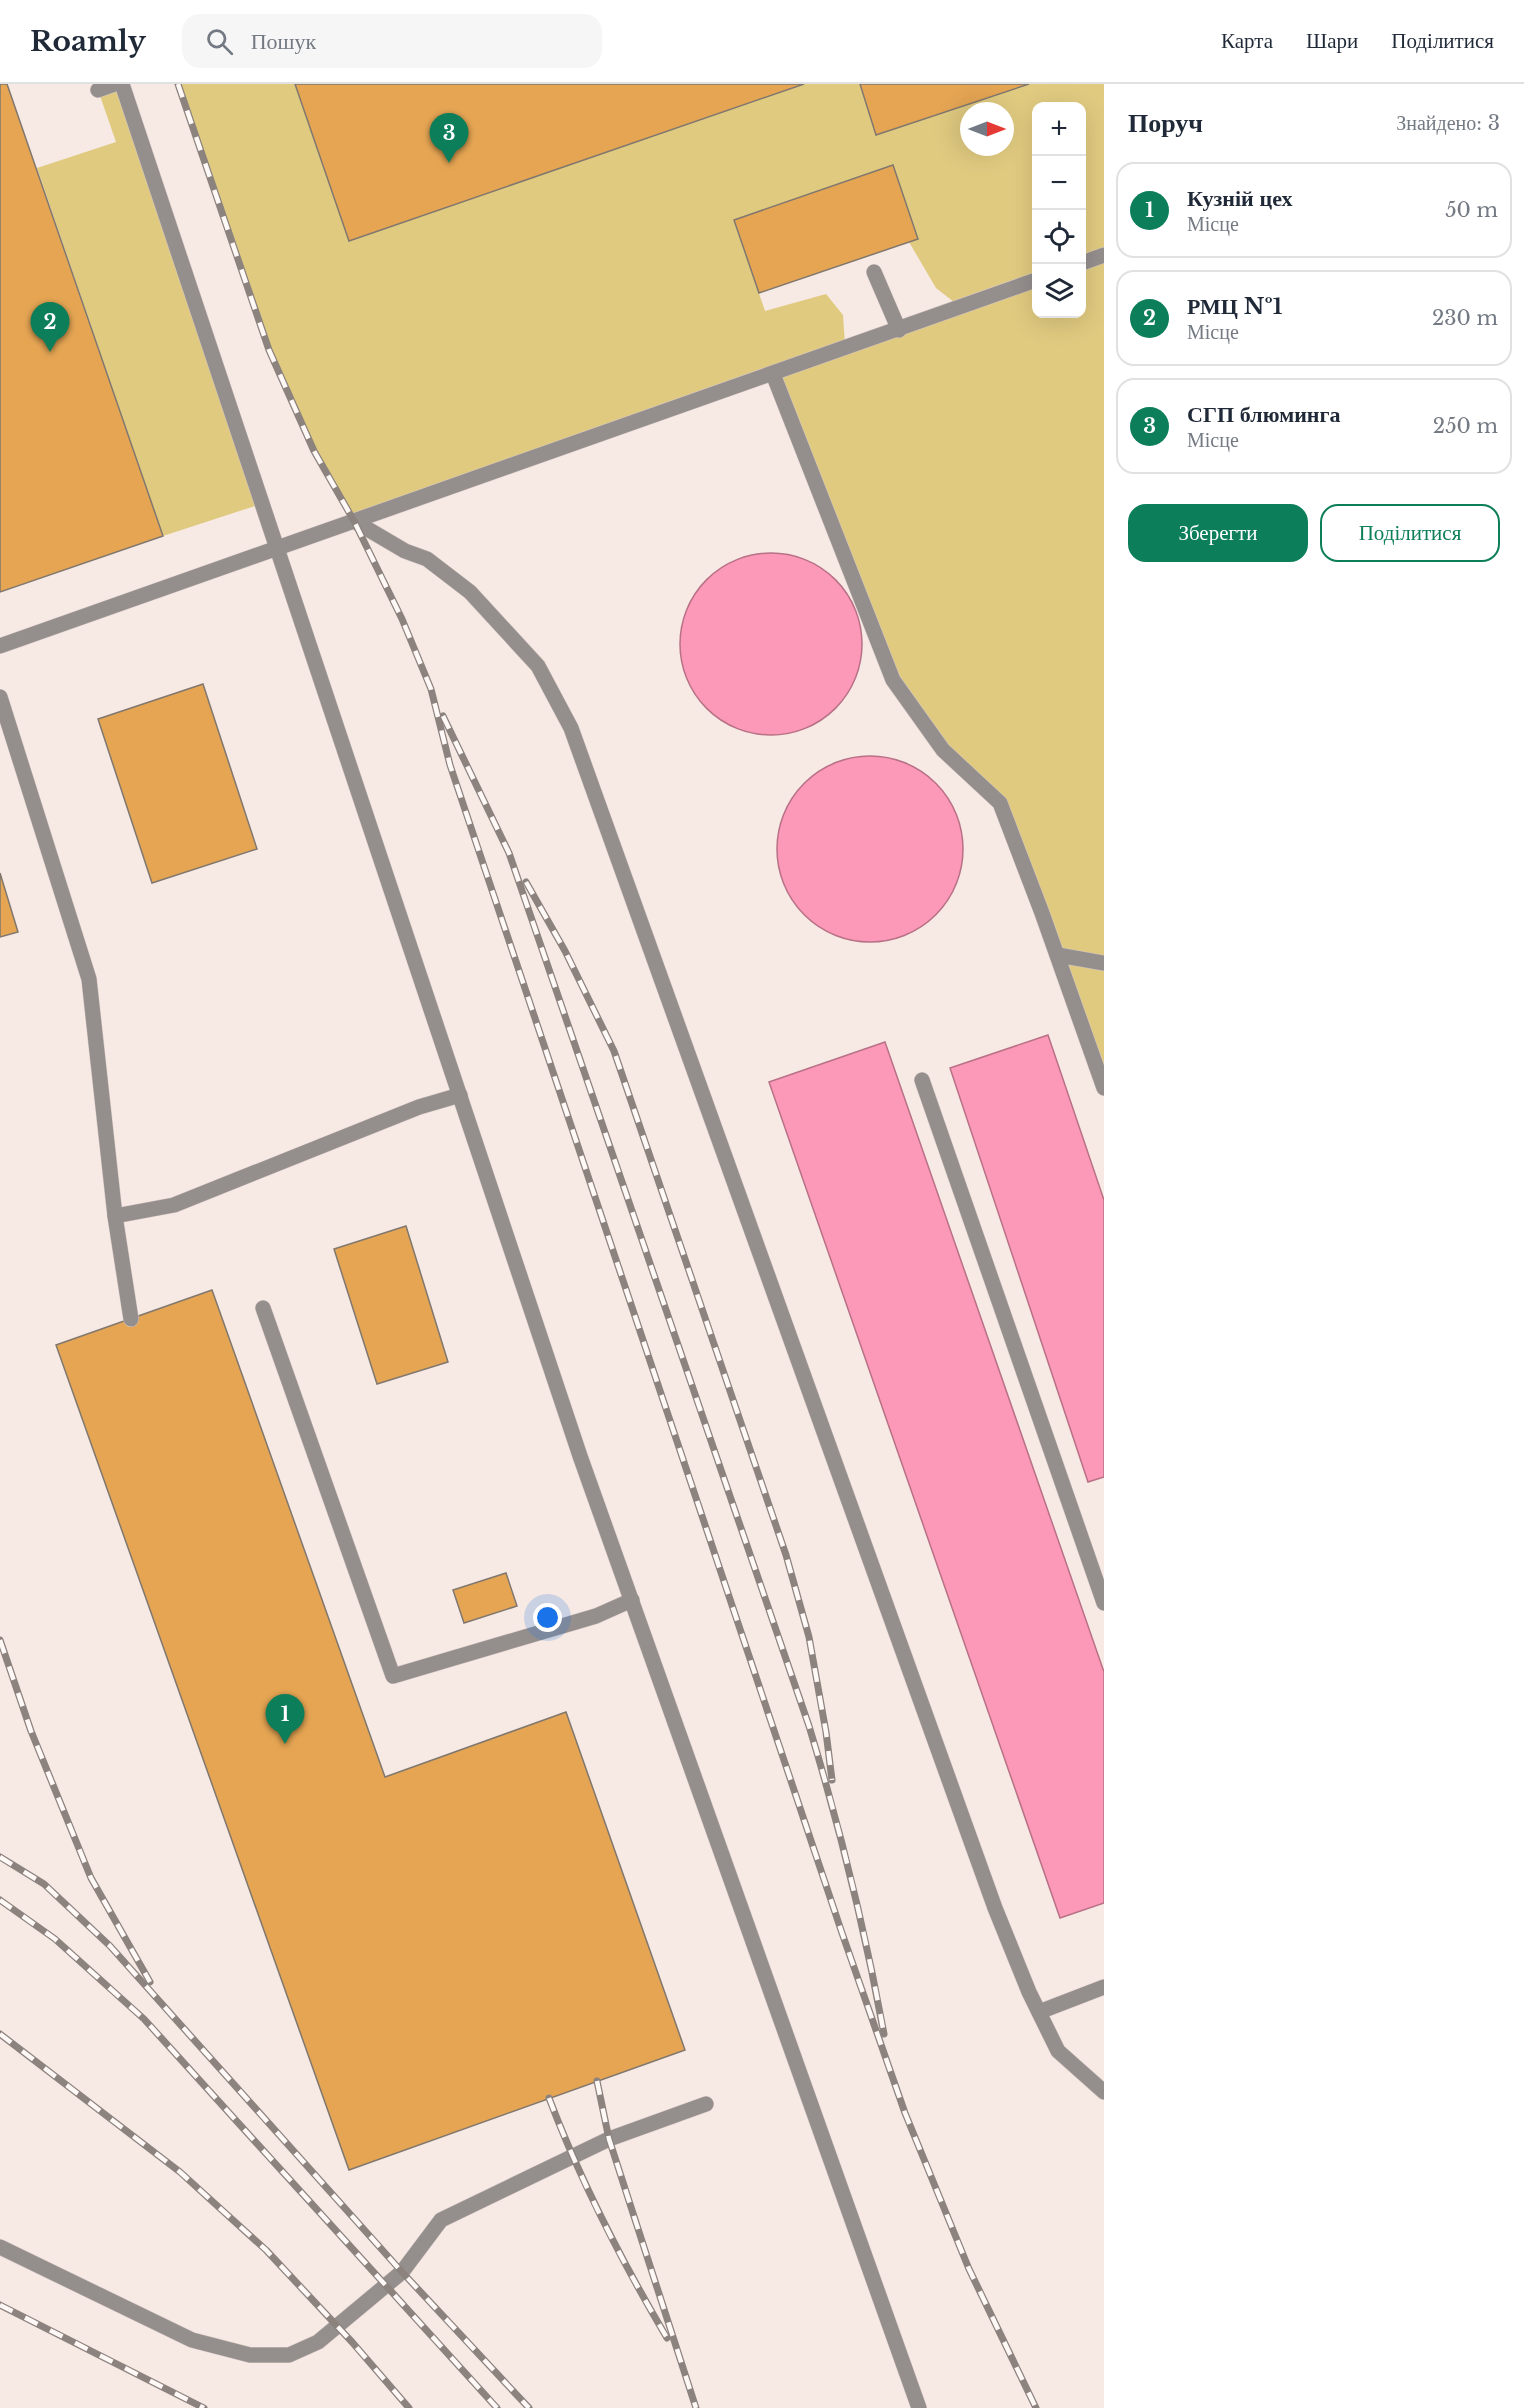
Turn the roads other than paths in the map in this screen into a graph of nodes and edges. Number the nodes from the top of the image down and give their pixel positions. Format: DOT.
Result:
graph roads {
  1 [pos="115,84"];
  2 [pos="122,84"];
  3 [pos="98,90"];
  4 [pos="1104,255"];
  5 [pos="1086,262"];
  6 [pos="874,272"];
  7 [pos="1032,281"];
  8 [pos="899,330"];
  9 [pos="773,374"];
  10 [pos="354,521"];
  11 [pos="277,548"];
  12 [pos="0,646"];
  13 [pos="0,697"];
  14 [pos="1058,955"];
  15 [pos="1104,963"];
  16 [pos="922,1080"];
  17 [pos="1104,1088"];
  18 [pos="460,1095"];
  19 [pos="115,1216"];
  20 [pos="262,1308"];
  21 [pos="131,1319"];
  22 [pos="632,1600"];
  23 [pos="1104,1603"];
  24 [pos="1104,1988"];
  25 [pos="1038,2012"];
  26 [pos="1104,2092"];
  27 [pos="706,2104"];
  28 [pos="0,2247"];
  29 [pos="919,2408"];
  1 -- 3 [label="lane"];
  2 -- 11 [label="lane"];
  4 -- 5 [label="lane"];
  6 -- 8 [label="lane"];
  7 -- 8 [label="lane"];
  8 -- 9 [label="lane"];
  9 -- 10 [label="lane"];
  9 -- 14 [label="lane"];
  10 -- 11 [label="lane"];
  10 -- 25 [label="lane"];
  11 -- 12 [label="lane"];
  11 -- 18 [label="lane"];
  13 -- 19 [label="lane"];
  14 -- 15 [label="lane"];
  14 -- 17 [label="lane"];
  16 -- 23 [label="lane"];
  18 -- 19 [label="lane"];
  18 -- 22 [label="lane"];
  19 -- 21 [label="lane"];
  20 -- 22 [label="lane"];
  22 -- 29 [label="lane"];
  24 -- 25 [label="lane"];
  25 -- 26 [label="lane"];
  27 -- 28 [label="lane"];
}
